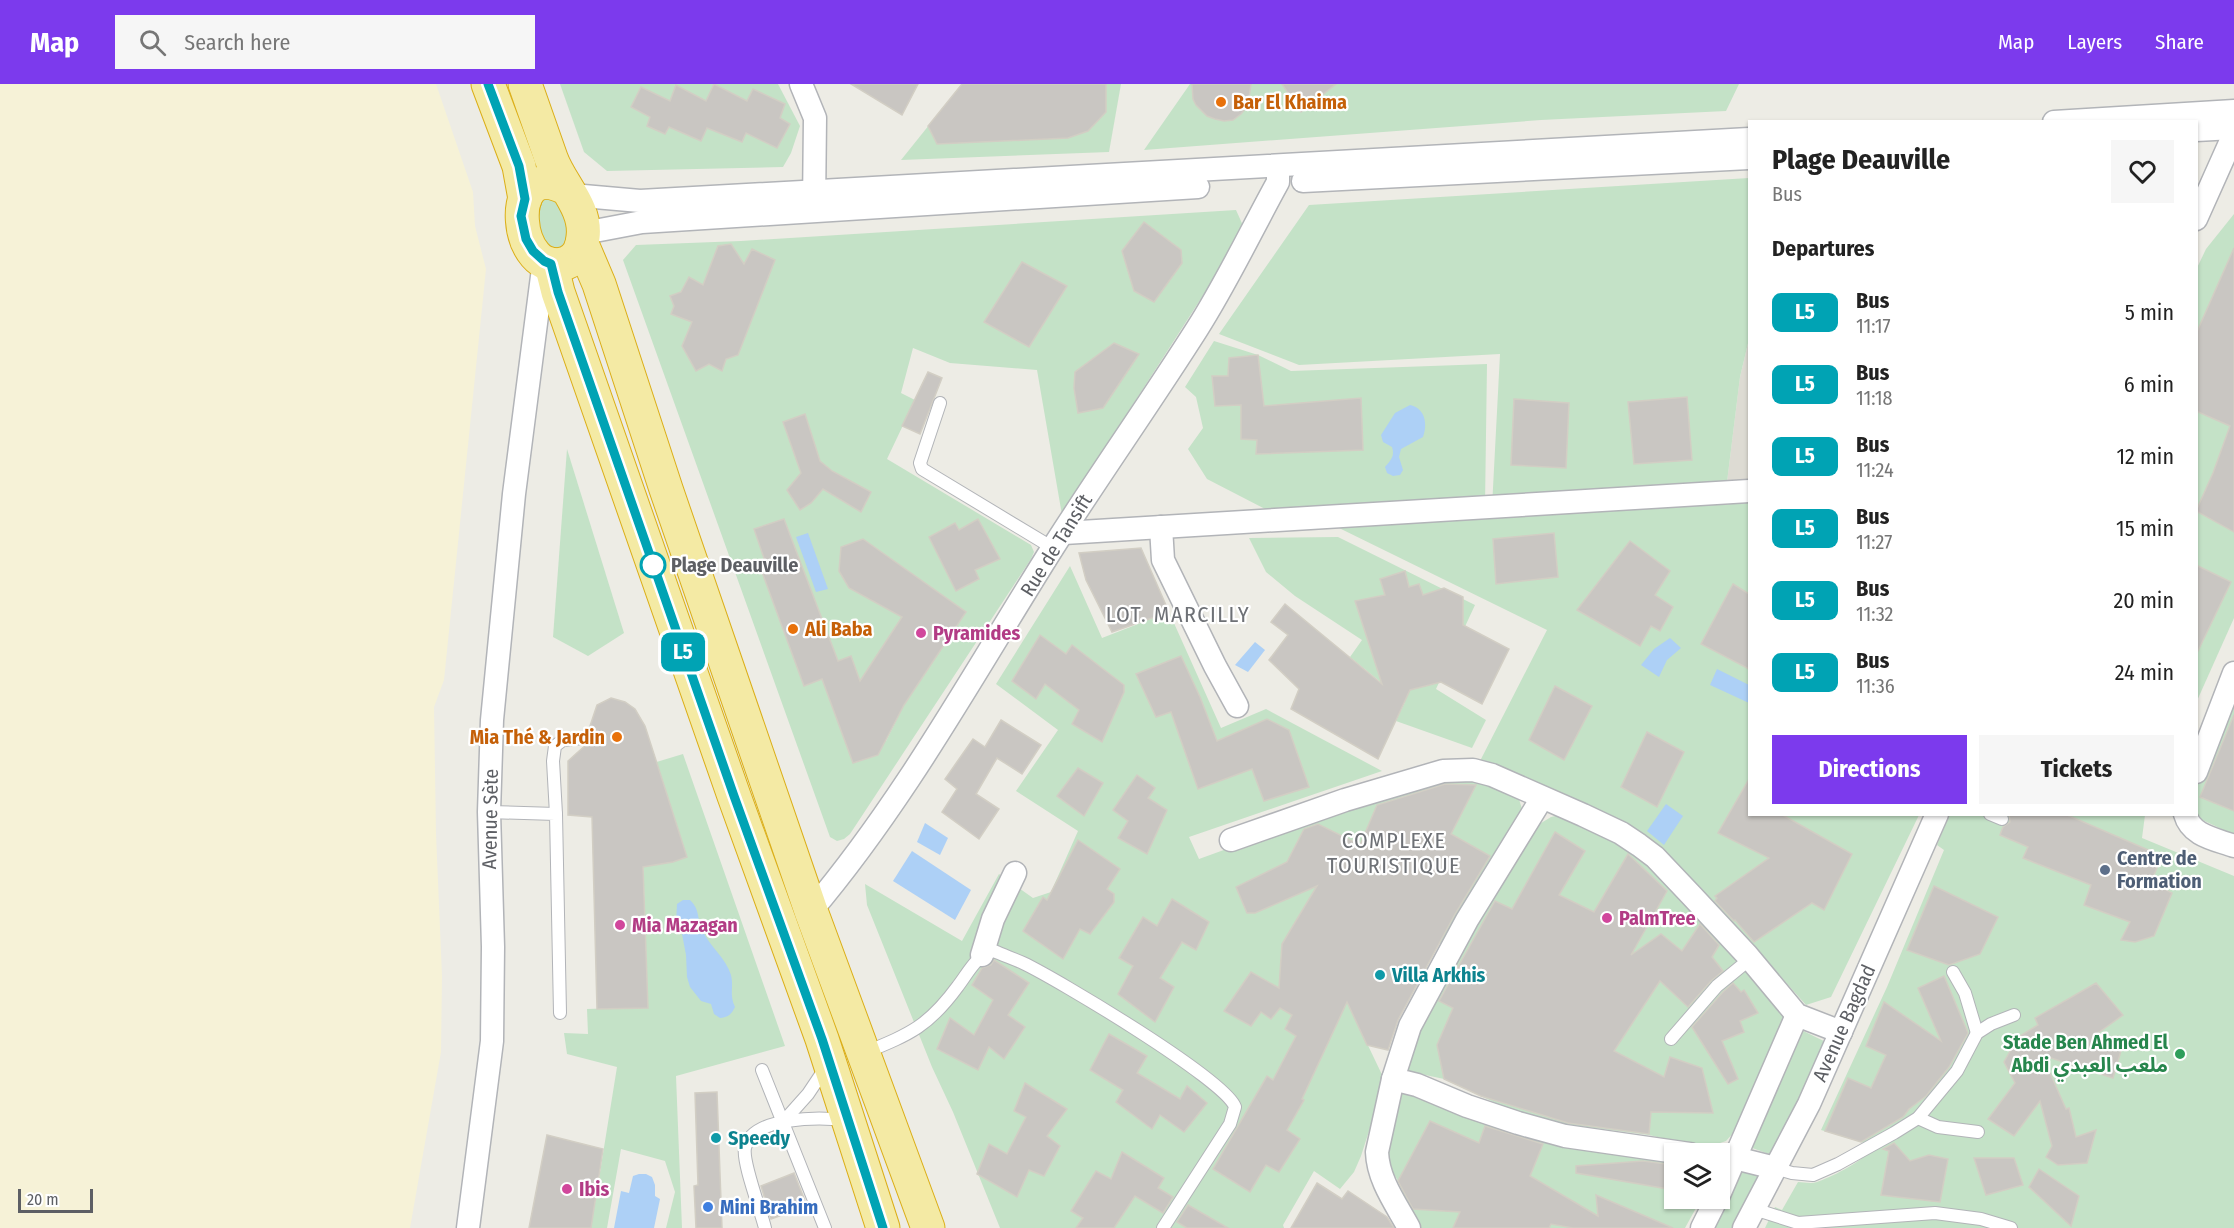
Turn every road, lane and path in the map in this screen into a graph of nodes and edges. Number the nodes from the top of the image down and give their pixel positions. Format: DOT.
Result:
graph roads {
  1 [pos="488,84"];
  2 [pos="525,84"];
  3 [pos="801,84"];
  4 [pos="2234,111"];
  5 [pos="2087,120"];
  6 [pos="2234,128"];
  7 [pos="2198,130"];
  8 [pos="2234,134"];
  9 [pos="1748,139"];
  10 [pos="1748,158"];
  11 [pos="1278,174"];
  12 [pos="568,192"];
  13 [pos="525,199"];
  14 [pos="814,201"];
  15 [pos="2198,215"];
  16 [pos="583,238"];
  17 [pos="548,263"];
  18 [pos="940,402"];
  19 [pos="1748,492"];
  20 [pos="1161,527"];
  21 [pos="1058,540"];
  22 [pos="2234,673"];
  23 [pos="1237,706"];
  24 [pos="582,738"];
  25 [pos="2198,767"];
  26 [pos="1542,798"];
  27 [pos="489,812"];
  28 [pos="556,814"];
  29 [pos="1935,816"];
  30 [pos="2186,816"];
  31 [pos="1231,840"];
  32 [pos="2234,846"];
  33 [pos="1015,873"];
  34 [pos="811,911"];
  35 [pos="982,955"];
  36 [pos="1750,959"];
  37 [pos="1953,972"];
  38 [pos="560,1013"];
  39 [pos="1797,1015"];
  40 [pos="2014,1015"];
  41 [pos="1840,1032"];
  42 [pos="1977,1034"];
  43 [pos="1671,1039"];
  44 [pos="864,1053"];
  45 [pos="829,1062"];
  46 [pos="762,1070"];
  47 [pos="1393,1079"];
  48 [pos="1918,1118"];
  49 [pos="848,1120"];
  50 [pos="783,1122"];
  51 [pos="1978,1132"];
  52 [pos="1664,1150"];
  53 [pos="1730,1152"];
  54 [pos="1730,1159"];
  55 [pos="1775,1168"];
  56 [pos="1712,1209"];
  57 [pos="1749,1219"];
  58 [pos="468,1228"];
  59 [pos="765,1228"];
  60 [pos="825,1228"];
  61 [pos="883,1228"];
  62 [pos="928,1228"];
  63 [pos="1163,1228"];
  64 [pos="1409,1228"];
  65 [pos="1702,1228"];
  66 [pos="2011,1228"];
  1 -- 13 [label="highway"];
  2 -- 12 [label="highway"];
  3 -- 14 [label="street"];
  4 -- 5 [label="street"];
  6 -- 7 [label="street"];
  8 -- 15 [label="street"];
  9 -- 11 [label="street"];
  10 -- 11 [label="street"];
  11 -- 14 [label="street"];
  11 -- 21 [label="street, Rue de Tansift"];
  12 -- 13 [label="highway"];
  12 -- 14 [label="street"];
  12 -- 16 [label="highway"];
  13 -- 17 [label="highway"];
  14 -- 16 [label="street"];
  16 -- 17 [label="highway"];
  16 -- 34 [label="highway"];
  17 -- 27 [label="street, Avenue Sète"];
  17 -- 45 [label="highway"];
  18 -- 21 [label="lane"];
  19 -- 20 [label="street"];
  20 -- 21 [label="street"];
  20 -- 23 [label="street"];
  21 -- 34 [label="street, Rue de Tansift"];
  22 -- 25 [label="street"];
  24 -- 28 [label="lane"];
  26 -- 31 [label="street"];
  26 -- 36 [label="street"];
  26 -- 47 [label="street"];
  27 -- 28 [label="lane"];
  27 -- 58 [label="street, Avenue Sète"];
  28 -- 38 [label="lane"];
  29 -- 41 [label="street, Avenue Bagdad"];
  30 -- 32 [label="street"];
  33 -- 35 [label="street"];
  34 -- 44 [label="highway"];
  35 -- 44 [label="lane"];
  35 -- 63 [label="lane"];
  36 -- 39 [label="street"];
  36 -- 43 [label="lane"];
  37 -- 42 [label="lane"];
  39 -- 41 [label="street"];
  39 -- 53 [label="street"];
  40 -- 42 [label="lane"];
  41 -- 55 [label="street, Avenue Bagdad"];
  42 -- 48 [label="lane"];
  44 -- 62 [label="highway"];
  45 -- 49 [label="highway"];
  45 -- 50 [label="lane"];
  46 -- 50 [label="lane"];
  47 -- 52 [label="street"];
  47 -- 64 [label="street"];
  48 -- 51 [label="lane"];
  48 -- 55 [label="lane"];
  49 -- 50 [label="lane"];
  49 -- 61 [label="highway"];
  50 -- 59 [label="lane"];
  50 -- 60 [label="lane"];
  54 -- 55 [label="street"];
  55 -- 57 [label="street, Avenue Bagdad"];
  56 -- 65 [label="street"];
  57 -- 66 [label="lane"];
}
